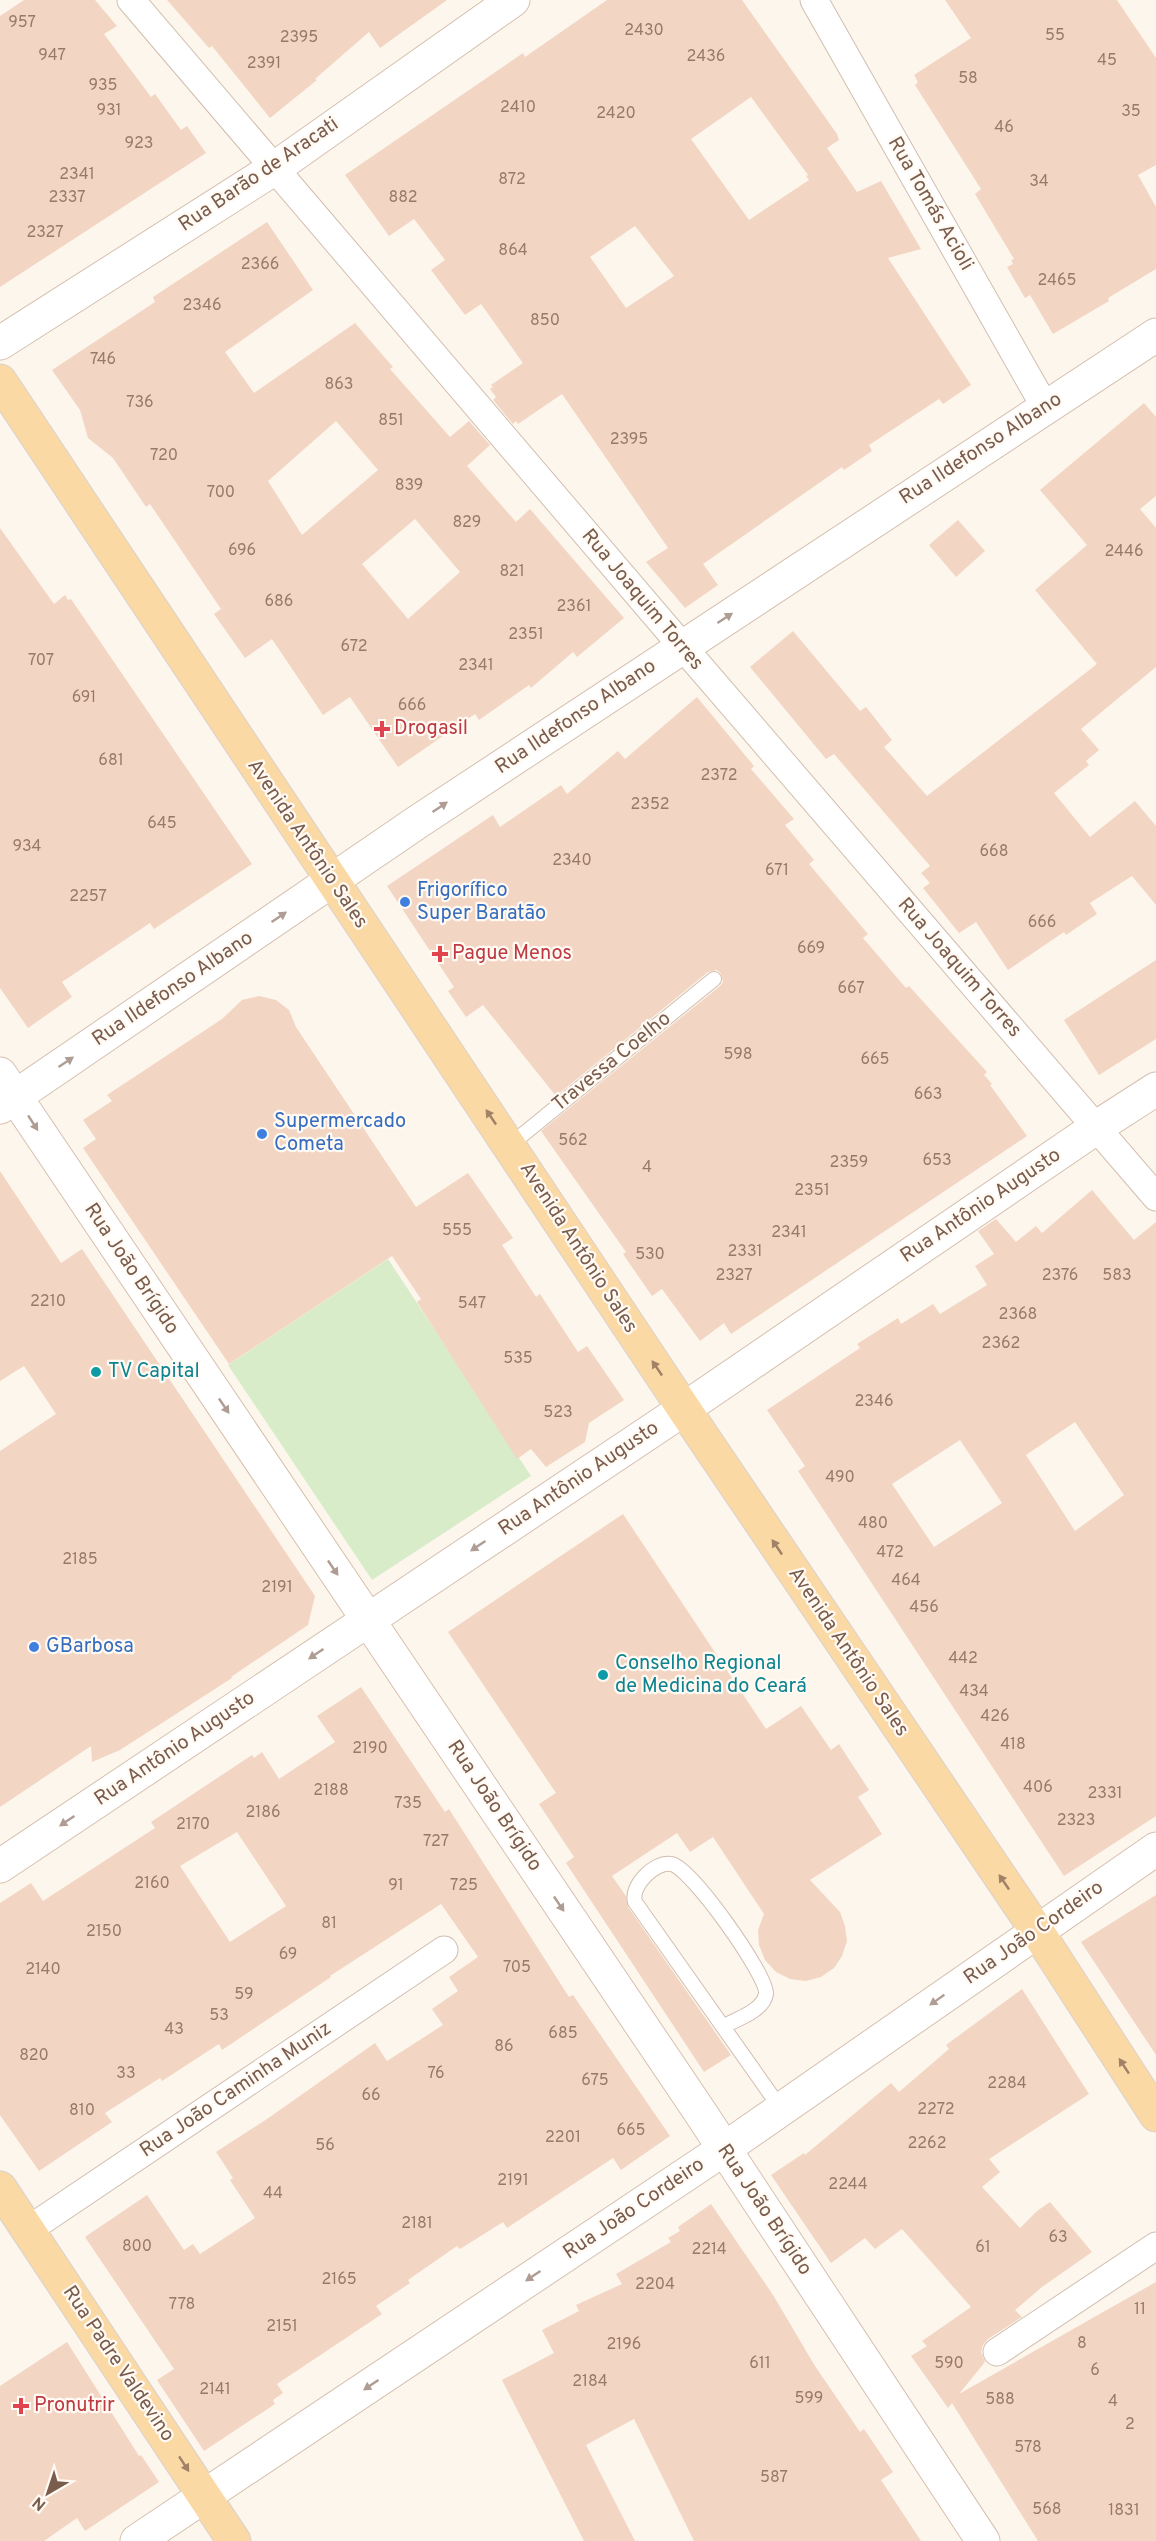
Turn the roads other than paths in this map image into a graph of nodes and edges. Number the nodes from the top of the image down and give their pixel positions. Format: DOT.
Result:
graph roads {
  1 [pos="131,0"];
  2 [pos="513,0"];
  3 [pos="814,0"];
  4 [pos="275,168"];
  5 [pos="1156,335"];
  6 [pos="0,343"];
  7 [pos="0,381"];
  8 [pos="1045,407"];
  9 [pos="681,646"];
  10 [pos="331,881"];
  11 [pos="714,979"];
  12 [pos="1156,1089"];
  13 [pos="5,1093"];
  14 [pos="1097,1127"];
  15 [pos="510,1145"];
  16 [pos="1156,1197"];
  17 [pos="684,1409"];
  18 [pos="368,1619"];
  19 [pos="1156,1850"];
  20 [pos="0,1866"];
  21 [pos="1037,1931"];
  22 [pos="444,1950"];
  23 [pos="724,2026"];
  24 [pos="781,2109"];
  25 [pos="1156,2115"];
  26 [pos="724,2149"];
  27 [pos="0,2188"];
  28 [pos="28,2230"];
  29 [pos="1156,2246"];
  30 [pos="997,2352"];
  31 [pos="204,2496"];
  32 [pos="137,2541"];
  33 [pos="234,2541"];
  34 [pos="983,2541"];
  1 -- 4 [label="street, Rua Joaquim Torres"];
  2 -- 4 [label="street, Rua Barão de Aracati"];
  3 -- 8 [label="street, Rua Tomás Acioli"];
  4 -- 6 [label="street, Rua Barão de Aracati"];
  4 -- 9 [label="street, Rua Joaquim Torres"];
  5 -- 8 [label="street, Rua Ildefonso Albano"];
  7 -- 10 [label="main road, Avenida Antônio Sales"];
  9 -- 8 [label="street, Rua Ildefonso Albano, one-way"];
  10 -- 9 [label="street, Rua Ildefonso Albano, one-way"];
  9 -- 14 [label="street, Rua Joaquim Torres"];
  13 -- 10 [label="street, Rua Ildefonso Albano, one-way"];
  15 -- 10 [label="main road, Avenida Antônio Sales, one-way"];
  11 -- 15 [label="lane, Travessa Coelho"];
  12 -- 14 [label="street, Rua Antônio Augusto"];
  13 -- 18 [label="street, Rua João Brígido, one-way"];
  14 -- 16 [label="street, Rua Joaquim Torres"];
  14 -- 17 [label="street, Rua Antônio Augusto"];
  17 -- 15 [label="main road, Avenida Antônio Sales, one-way"];
  17 -- 18 [label="street, Rua Antônio Augusto, one-way"];
  21 -- 17 [label="main road, Avenida Antônio Sales, one-way"];
  18 -- 20 [label="street, Rua Antônio Augusto, one-way"];
  18 -- 26 [label="street, Rua João Brígido, one-way"];
  19 -- 21 [label="street, Rua João Cordeiro"];
  21 -- 24 [label="street, Rua João Cordeiro, one-way"];
  25 -- 21 [label="main road, Avenida Antônio Sales, one-way"];
  22 -- 28 [label="street, Rua João Caminha Muniz"];
  23 -- 23 [label="lane"];
  23 -- 24 [label="lane"];
  24 -- 26 [label="street, Rua João Cordeiro"];
  26 -- 31 [label="street, Rua João Cordeiro, one-way"];
  26 -- 34 [label="street, Rua João Brígido"];
  27 -- 28 [label="main road, Rua Padre Valdevino"];
  28 -- 31 [label="main road, Rua Padre Valdevino, one-way"];
  29 -- 30 [label="street"];
  31 -- 32 [label="street, Rua João Cordeiro"];
  31 -- 33 [label="main road, Rua Padre Valdevino"];
}
